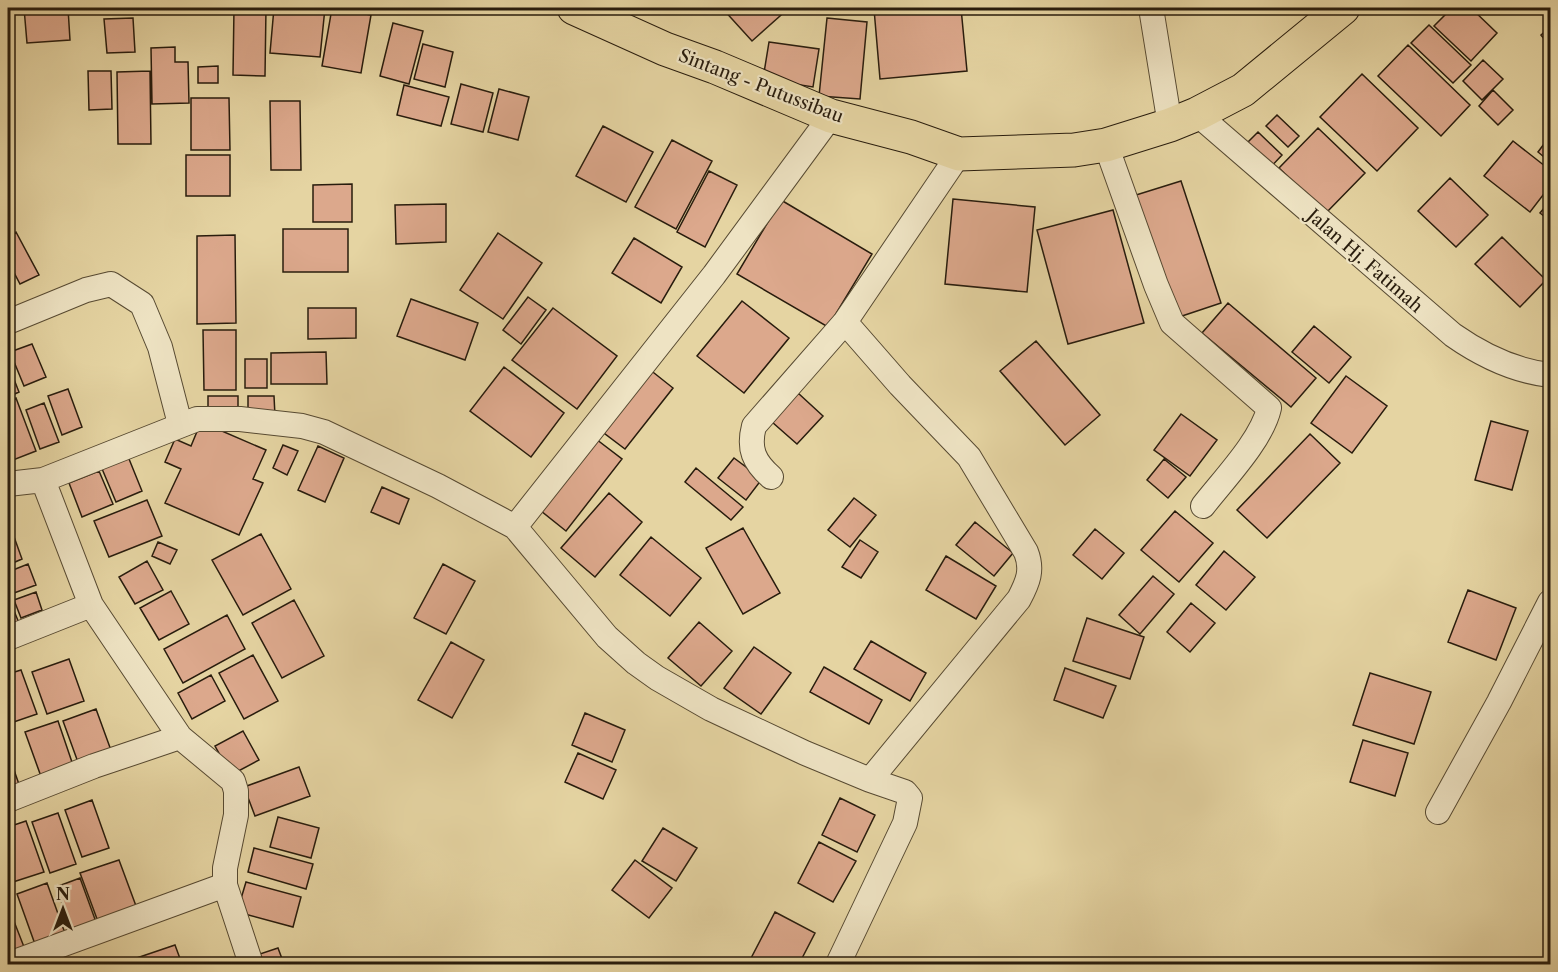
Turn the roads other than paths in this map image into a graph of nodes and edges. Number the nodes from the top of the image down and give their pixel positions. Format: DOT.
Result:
graph roads {
  1 [pos="574,8"];
  2 [pos="1151,8"];
  3 [pos="1343,8"];
  4 [pos="831,116"];
  5 [pos="1183,119"];
  6 [pos="1106,145"];
  7 [pos="959,154"];
  8 [pos="8,322"];
  9 [pos="845,322"];
  10 [pos="1551,375"];
  11 [pos="180,424"];
  12 [pos="771,477"];
  13 [pos="43,480"];
  14 [pos="8,484"];
  15 [pos="1203,506"];
  16 [pos="515,527"];
  17 [pos="1551,602"];
  18 [pos="91,605"];
  19 [pos="8,638"];
  20 [pos="180,737"];
  21 [pos="870,780"];
  22 [pos="8,800"];
  23 [pos="1438,812"];
  24 [pos="225,885"];
  25 [pos="9,964"];
  26 [pos="251,964"];
  27 [pos="838,964"];
  1 -- 4 [label="highway, Sintang - Putussibau"];
  2 -- 5 [label="street"];
  3 -- 5 [label="highway, Sintang - Putussibau"];
  4 -- 7 [label="highway, Sintang - Putussibau"];
  4 -- 16 [label="street"];
  5 -- 6 [label="highway, Sintang - Putussibau"];
  5 -- 10 [label="street, Jalan Hj. Fatimah"];
  6 -- 7 [label="highway, Sintang - Putussibau"];
  6 -- 15 [label="street"];
  7 -- 9 [label="street"];
  8 -- 11 [label="street"];
  9 -- 12 [label="street"];
  9 -- 21 [label="street"];
  11 -- 13 [label="street"];
  11 -- 16 [label="street"];
  13 -- 14 [label="street"];
  13 -- 18 [label="street"];
  16 -- 21 [label="street"];
  17 -- 23 [label="street"];
  18 -- 19 [label="street"];
  18 -- 20 [label="street"];
  20 -- 22 [label="street"];
  20 -- 24 [label="street"];
  21 -- 27 [label="street"];
  24 -- 25 [label="street"];
  24 -- 26 [label="street"];
}
